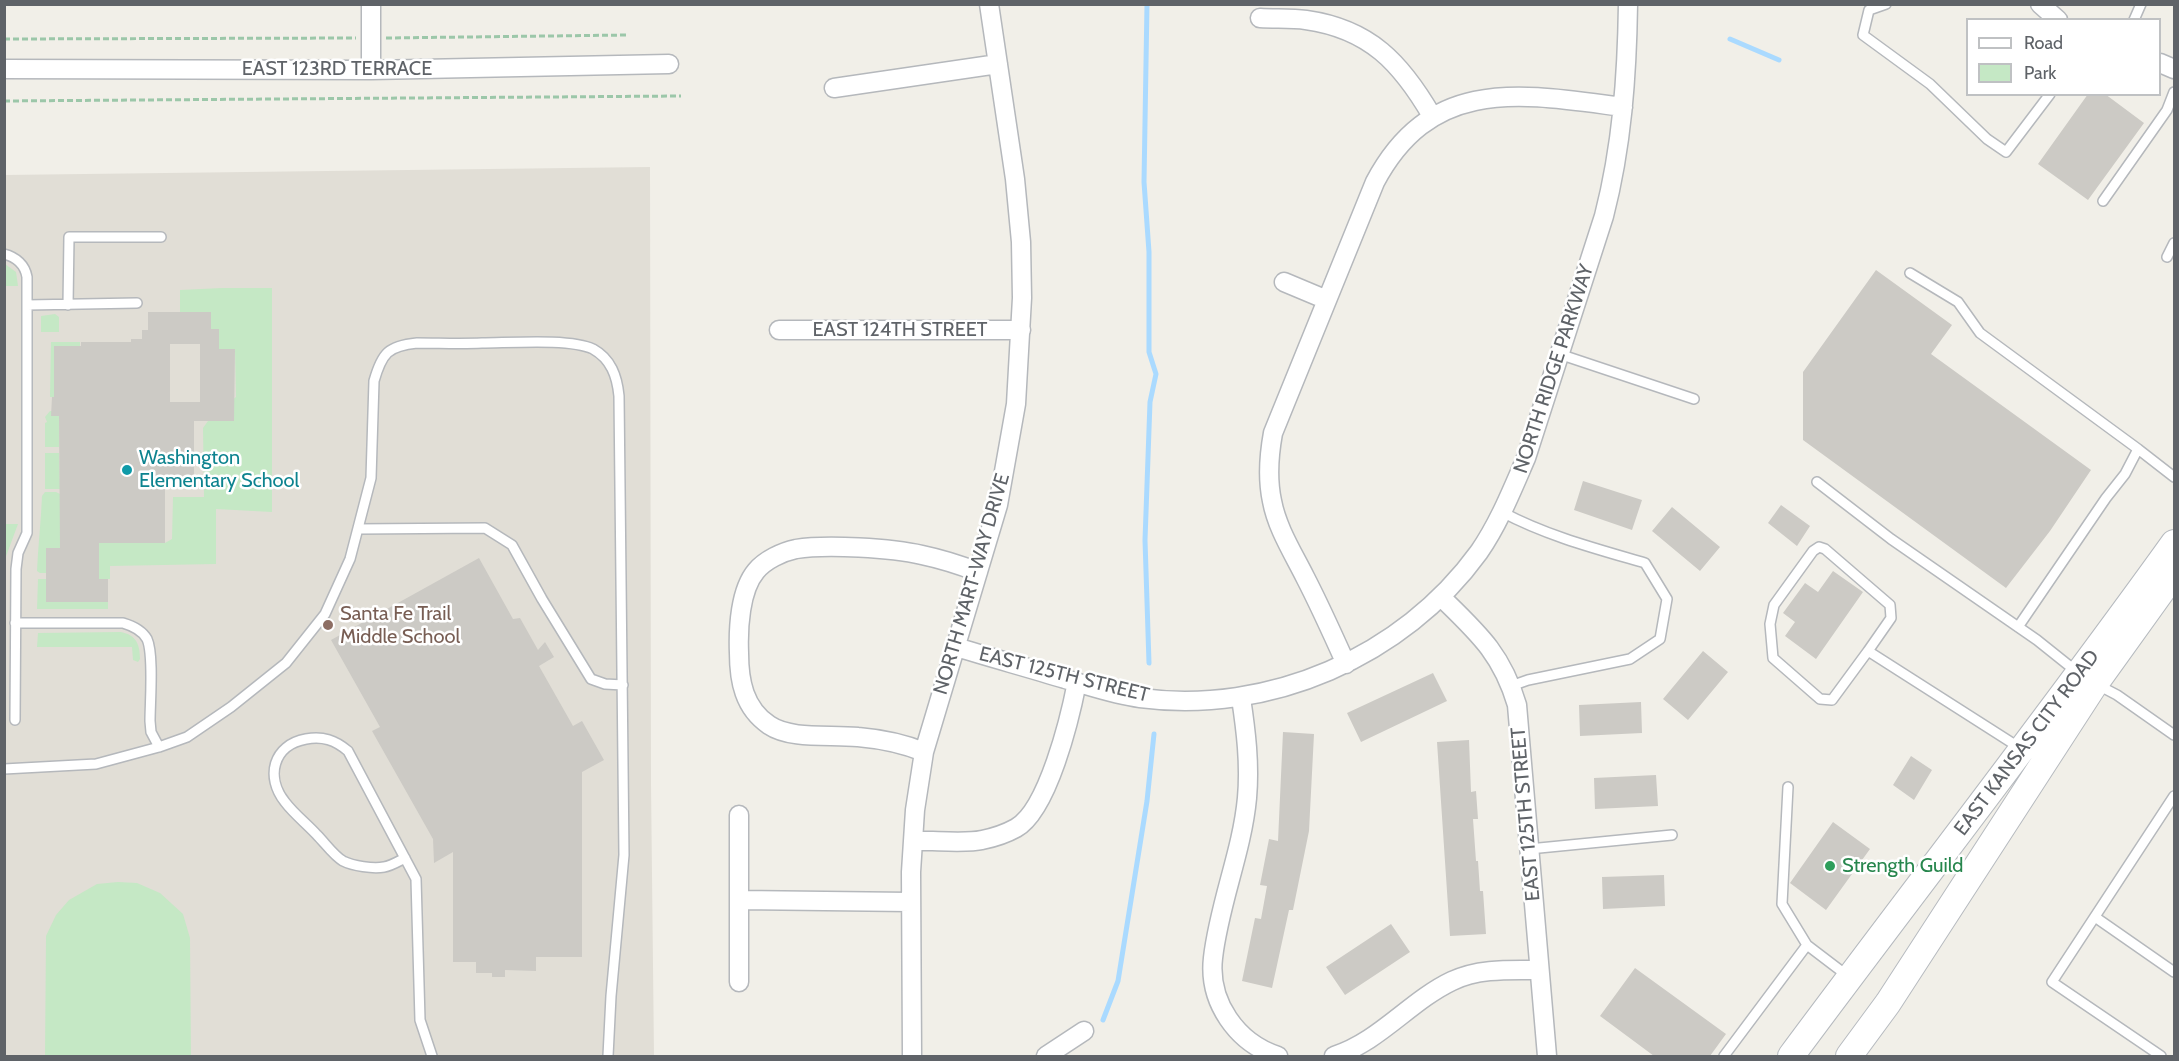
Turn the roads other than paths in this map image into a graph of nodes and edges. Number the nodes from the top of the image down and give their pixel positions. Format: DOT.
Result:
graph roads {
  1 [pos="371,4"];
  2 [pos="989,4"];
  3 [pos="1628,4"];
  4 [pos="1886,4"];
  5 [pos="2141,4"];
  6 [pos="1260,18"];
  7 [pos="2135,18"];
  8 [pos="2161,63"];
  9 [pos="669,64"];
  10 [pos="998,64"];
  11 [pos="4,69"];
  12 [pos="2175,69"];
  13 [pos="371,70"];
  14 [pos="834,88"];
  15 [pos="2175,92"];
  16 [pos="2048,96"];
  17 [pos="1623,107"];
  18 [pos="1432,116"];
  19 [pos="2103,201"];
  20 [pos="161,237"];
  21 [pos="2175,243"];
  22 [pos="4,254"];
  23 [pos="2167,257"];
  24 [pos="1910,273"];
  25 [pos="1284,282"];
  26 [pos="1327,300"];
  27 [pos="137,303"];
  28 [pos="27,305"];
  29 [pos="68,305"];
  30 [pos="779,330"];
  31 [pos="1021,330"];
  32 [pos="1559,354"];
  33 [pos="1694,399"];
  34 [pos="2138,449"];
  35 [pos="2175,477"];
  36 [pos="1817,482"];
  37 [pos="1502,512"];
  38 [pos="358,529"];
  39 [pos="2175,543"];
  40 [pos="978,572"];
  41 [pos="2175,574"];
  42 [pos="1441,597"];
  43 [pos="15,623"];
  44 [pos="2018,627"];
  45 [pos="956,647"];
  46 [pos="1868,651"];
  47 [pos="1346,664"];
  48 [pos="2087,679"];
  49 [pos="1077,682"];
  50 [pos="623,686"];
  51 [pos="1511,686"];
  52 [pos="1241,698"];
  53 [pos="15,720"];
  54 [pos="2175,735"];
  55 [pos="159,747"];
  56 [pos="2022,750"];
  57 [pos="924,752"];
  58 [pos="4,769"];
  59 [pos="1788,787"];
  60 [pos="2174,800"];
  61 [pos="739,815"];
  62 [pos="1672,835"];
  63 [pos="913,841"];
  64 [pos="1529,849"];
  65 [pos="405,858"];
  66 [pos="740,900"];
  67 [pos="910,902"];
  68 [pos="2095,917"];
  69 [pos="1807,945"];
  70 [pos="1539,970"];
  71 [pos="2175,972"];
  72 [pos="1850,978"];
  73 [pos="739,982"];
  74 [pos="1084,1031"];
  75 [pos="432,1056"];
  76 [pos="608,1056"];
  77 [pos="912,1056"];
  78 [pos="1046,1056"];
  79 [pos="1278,1056"];
  80 [pos="1334,1056"];
  81 [pos="1547,1056"];
  82 [pos="1724,1056"];
  83 [pos="1791,1056"];
  84 [pos="1850,1056"];
  85 [pos="2161,1056"];
  1 -- 13 [label="street"];
  2 -- 10 [label="street, NORTH MART-WAY DRIVE"];
  3 -- 17 [label="street, NORTH RIDGE PARKWAY"];
  4 -- 16 [label="lane"];
  5 -- 7 [label="lane"];
  6 -- 18 [label="street"];
  8 -- 12 [label="street"];
  9 -- 13 [label="street, EAST 123RD TERRACE"];
  10 -- 14 [label="street"];
  10 -- 31 [label="street, NORTH MART-WAY DRIVE"];
  11 -- 13 [label="street, EAST 123RD TERRACE"];
  15 -- 19 [label="lane"];
  17 -- 18 [label="street"];
  17 -- 32 [label="street, NORTH RIDGE PARKWAY"];
  18 -- 26 [label="street"];
  20 -- 29 [label="lane"];
  21 -- 23 [label="lane"];
  22 -- 28 [label="lane"];
  24 -- 34 [label="lane"];
  25 -- 26 [label="street"];
  26 -- 47 [label="street"];
  27 -- 29 [label="lane"];
  28 -- 29 [label="lane"];
  28 -- 43 [label="lane"];
  30 -- 31 [label="street, EAST 124TH STREET"];
  31 -- 40 [label="street, NORTH MART-WAY DRIVE"];
  32 -- 33 [label="lane"];
  32 -- 37 [label="street, NORTH RIDGE PARKWAY"];
  34 -- 35 [label="lane"];
  34 -- 44 [label="lane"];
  36 -- 44 [label="lane"];
  37 -- 42 [label="street, NORTH RIDGE PARKWAY"];
  37 -- 51 [label="lane"];
  38 -- 50 [label="lane"];
  38 -- 50 [label="lane"];
  38 -- 55 [label="lane"];
  39 -- 48 [label="main road, EAST KANSAS CITY ROAD"];
  40 -- 45 [label="street, NORTH MART-WAY DRIVE"];
  40 -- 57 [label="street"];
  41 -- 48 [label="main road, EAST KANSAS CITY ROAD"];
  42 -- 47 [label="street, NORTH RIDGE PARKWAY"];
  42 -- 51 [label="street, EAST 125TH STREET"];
  43 -- 53 [label="lane"];
  43 -- 55 [label="lane"];
  44 -- 48 [label="lane"];
  45 -- 49 [label="street, EAST 125TH STREET"];
  45 -- 57 [label="street, NORTH MART-WAY DRIVE"];
  46 -- 46 [label="lane"];
  46 -- 56 [label="lane"];
  47 -- 52 [label="street, EAST 125TH STREET"];
  48 -- 54 [label="lane"];
  48 -- 56 [label="main road, EAST KANSAS CITY ROAD"];
  48 -- 84 [label="main road, EAST KANSAS CITY ROAD"];
  49 -- 52 [label="street, EAST 125TH STREET"];
  49 -- 63 [label="street"];
  50 -- 76 [label="lane"];
  51 -- 64 [label="street, EAST 125TH STREET"];
  52 -- 79 [label="street"];
  55 -- 58 [label="lane"];
  56 -- 72 [label="main road, EAST KANSAS CITY ROAD"];
  57 -- 63 [label="street, NORTH MART-WAY DRIVE"];
  59 -- 69 [label="lane"];
  60 -- 68 [label="lane"];
  61 -- 66 [label="street"];
  62 -- 64 [label="lane"];
  63 -- 67 [label="street, NORTH MART-WAY DRIVE"];
  64 -- 70 [label="street, EAST 125TH STREET"];
  65 -- 65 [label="lane"];
  65 -- 75 [label="lane"];
  66 -- 67 [label="street"];
  66 -- 73 [label="street"];
  67 -- 77 [label="street, NORTH MART-WAY DRIVE"];
  68 -- 71 [label="lane"];
  68 -- 85 [label="lane"];
  69 -- 72 [label="lane"];
  69 -- 82 [label="lane"];
  70 -- 80 [label="street"];
  70 -- 81 [label="street, EAST 125TH STREET"];
  72 -- 83 [label="main road, EAST KANSAS CITY ROAD"];
  74 -- 78 [label="street"];
}
